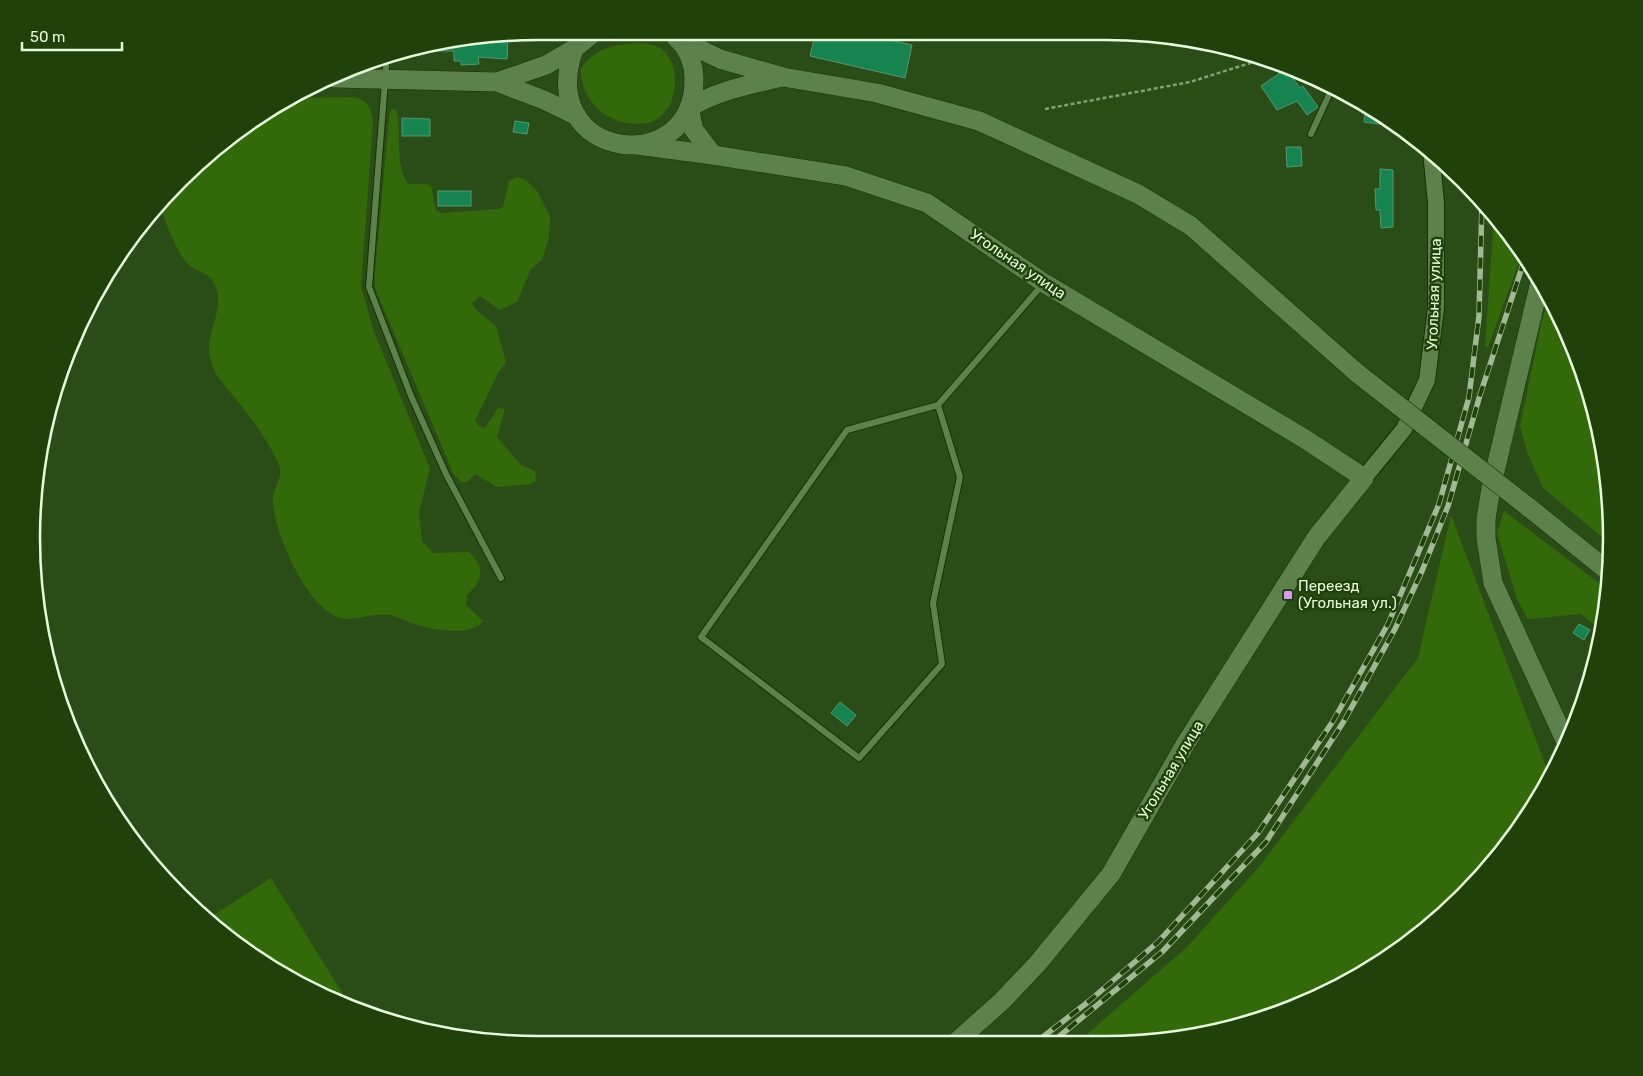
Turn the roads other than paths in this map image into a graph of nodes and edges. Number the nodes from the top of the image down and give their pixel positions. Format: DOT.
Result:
graph roads {
  1 [pos="585,40"];
  2 [pos="677,40"];
  3 [pos="679,40"];
  4 [pos="574,48"];
  5 [pos="386,64"];
  6 [pos="783,77"];
  7 [pos="346,78"];
  8 [pos="383,80"];
  9 [pos="497,82"];
  10 [pos="1330,94"];
  11 [pos="689,108"];
  12 [pos="577,116"];
  13 [pos="1311,134"];
  14 [pos="637,145"];
  15 [pos="713,155"];
  16 [pos="1432,163"];
  17 [pos="1044,283"];
  18 [pos="1538,292"];
  19 [pos="938,405"];
  20 [pos="1364,478"];
  21 [pos="1602,567"];
  22 [pos="501,578"];
  23 [pos="1563,734"];
  24 [pos="963,1036"];
  1 -- 4 [label="main road"];
  2 -- 11 [label="main road"];
  3 -- 6 [label="main road"];
  4 -- 9 [label="main road"];
  4 -- 12 [label="main road"];
  5 -- 8 [label="lane"];
  6 -- 11 [label="main road"];
  6 -- 21 [label="main road, bridge"];
  7 -- 8 [label="main road"];
  8 -- 9 [label="main road"];
  8 -- 22 [label="lane"];
  9 -- 12 [label="main road"];
  10 -- 13 [label="lane"];
  11 -- 14 [label="main road"];
  11 -- 15 [label="main road"];
  12 -- 14 [label="main road, Угольная улица"];
  14 -- 15 [label="main road, Угольная улица"];
  15 -- 17 [label="main road, Угольная улица"];
  16 -- 20 [label="street, Угольная улица"];
  17 -- 19 [label="lane"];
  17 -- 20 [label="main road, Угольная улица"];
  18 -- 23 [label="main road"];
  19 -- 19 [label="lane"];
  20 -- 24 [label="main road, Угольная улица"];
}
